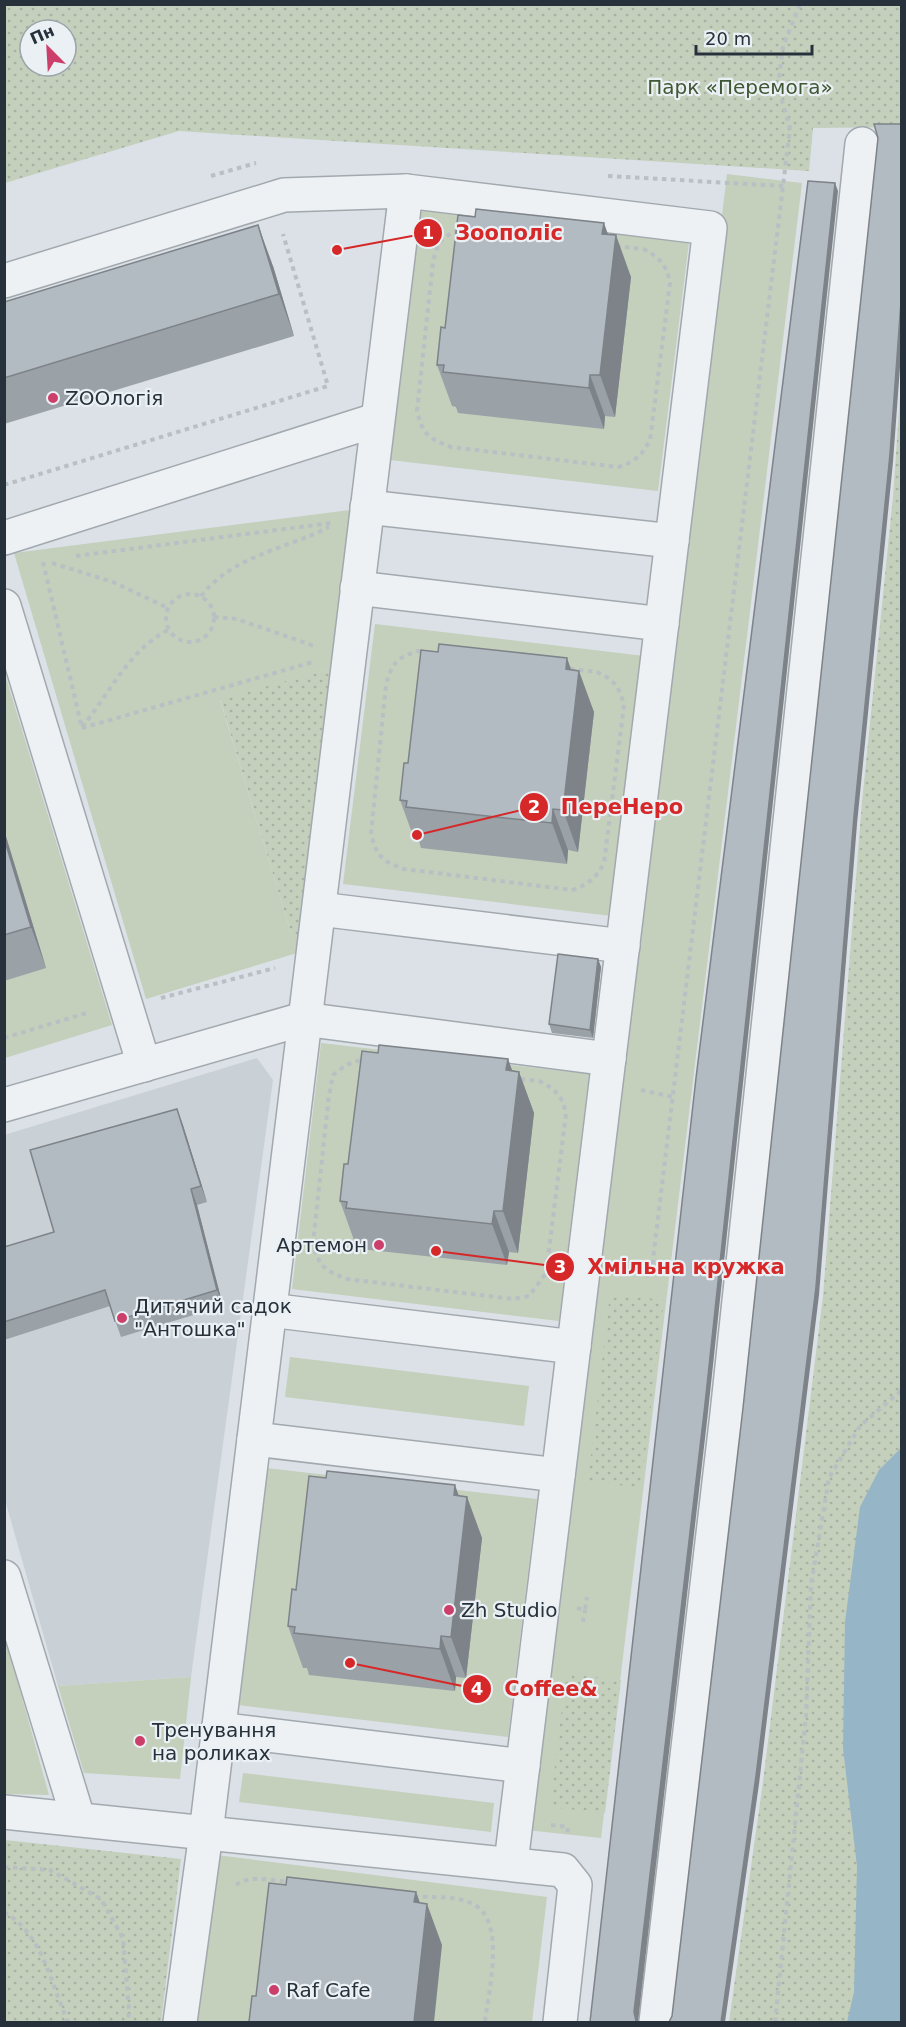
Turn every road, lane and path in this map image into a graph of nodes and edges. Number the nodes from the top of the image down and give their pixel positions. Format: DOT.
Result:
graph roads {
  1 [pos="800,4"];
  2 [pos="862,144"];
  3 [pos="406,191"];
  4 [pos="279,223"];
  5 [pos="4,281"];
  6 [pos="376,420"];
  7 [pos="451,447"];
  8 [pos="4,485"];
  9 [pos="367,507"];
  10 [pos="4,538"];
  11 [pos="672,541"];
  12 [pos="66,557"];
  13 [pos="55,559"];
  14 [pos="43,560"];
  15 [pos="357,588"];
  16 [pos="201,597"];
  17 [pos="4,606"];
  18 [pos="168,608"];
  19 [pos="214,617"];
  20 [pos="662,624"];
  21 [pos="168,630"];
  22 [pos="319,648"];
  23 [pos="315,661"];
  24 [pos="82,728"];
  25 [pos="404,869"];
  26 [pos="319,909"];
  27 [pos="623,946"];
  28 [pos="276,967"];
  29 [pos="90,1000"];
  30 [pos="126,1007"];
  31 [pos="303,1019"];
  32 [pos="4,1038"];
  33 [pos="609,1059"];
  34 [pos="144,1065"];
  35 [pos="4,1105"];
  36 [pos="651,1276"];
  37 [pos="346,1279"];
  38 [pos="269,1310"];
  39 [pos="574,1347"];
  40 [pos="902,1390"];
  41 [pos="254,1439"];
  42 [pos="558,1475"];
  43 [pos="4,1577"];
  44 [pos="585,1610"];
  45 [pos="583,1622"];
  46 [pos="218,1729"];
  47 [pos="523,1766"];
  48 [pos="4,1812"];
  49 [pos="78,1818"];
  50 [pos="206,1833"];
  51 [pos="511,1863"];
  52 [pos="4,1867"];
  53 [pos="297,1883"];
  54 [pos="227,1891"];
  55 [pos="413,1896"];
  56 [pos="4,1912"];
  57 [pos="68,2022"];
  58 [pos="128,2022"];
  59 [pos="180,2022"];
  60 [pos="485,2022"];
  61 [pos="561,2022"];
  62 [pos="656,2022"];
  63 [pos="775,2022"];
  1 -- 36 [label="path"];
  2 -- 62 [label="lane"];
  3 -- 5 [label="lane"];
  3 -- 6 [label="lane"];
  3 -- 11 [label="lane"];
  4 -- 8 [label="path"];
  6 -- 9 [label="lane"];
  6 -- 10 [label="lane"];
  7 -- 7 [label="path"];
  9 -- 11 [label="lane"];
  9 -- 15 [label="lane"];
  11 -- 20 [label="lane"];
  12 -- 16 [label="path"];
  13 -- 14 [label="path"];
  14 -- 18 [label="path"];
  14 -- 24 [label="path"];
  15 -- 20 [label="lane"];
  15 -- 26 [label="lane"];
  16 -- 18 [label="path"];
  16 -- 19 [label="path"];
  17 -- 30 [label="lane"];
  18 -- 21 [label="path"];
  19 -- 21 [label="path"];
  19 -- 22 [label="path"];
  20 -- 27 [label="lane"];
  21 -- 24 [label="path"];
  23 -- 24 [label="path"];
  25 -- 25 [label="path"];
  26 -- 27 [label="lane"];
  26 -- 31 [label="lane"];
  27 -- 33 [label="lane"];
  28 -- 30 [label="path"];
  29 -- 32 [label="path"];
  30 -- 34 [label="lane"];
  31 -- 33 [label="lane"];
  31 -- 34 [label="lane"];
  31 -- 38 [label="lane"];
  33 -- 39 [label="lane"];
  34 -- 35 [label="lane"];
  37 -- 37 [label="path"];
  38 -- 39 [label="lane"];
  38 -- 41 [label="lane"];
  39 -- 42 [label="lane"];
  40 -- 63 [label="path"];
  41 -- 42 [label="lane"];
  41 -- 46 [label="lane"];
  42 -- 47 [label="lane"];
  43 -- 49 [label="lane"];
  44 -- 45 [label="path"];
  46 -- 47 [label="lane"];
  46 -- 50 [label="lane"];
  47 -- 51 [label="lane"];
  48 -- 49 [label="lane"];
  49 -- 50 [label="lane"];
  50 -- 51 [label="lane"];
  50 -- 59 [label="lane"];
  51 -- 61 [label="lane"];
  52 -- 58 [label="path"];
  53 -- 54 [label="path"];
  55 -- 60 [label="path"];
  56 -- 57 [label="path"];
}
